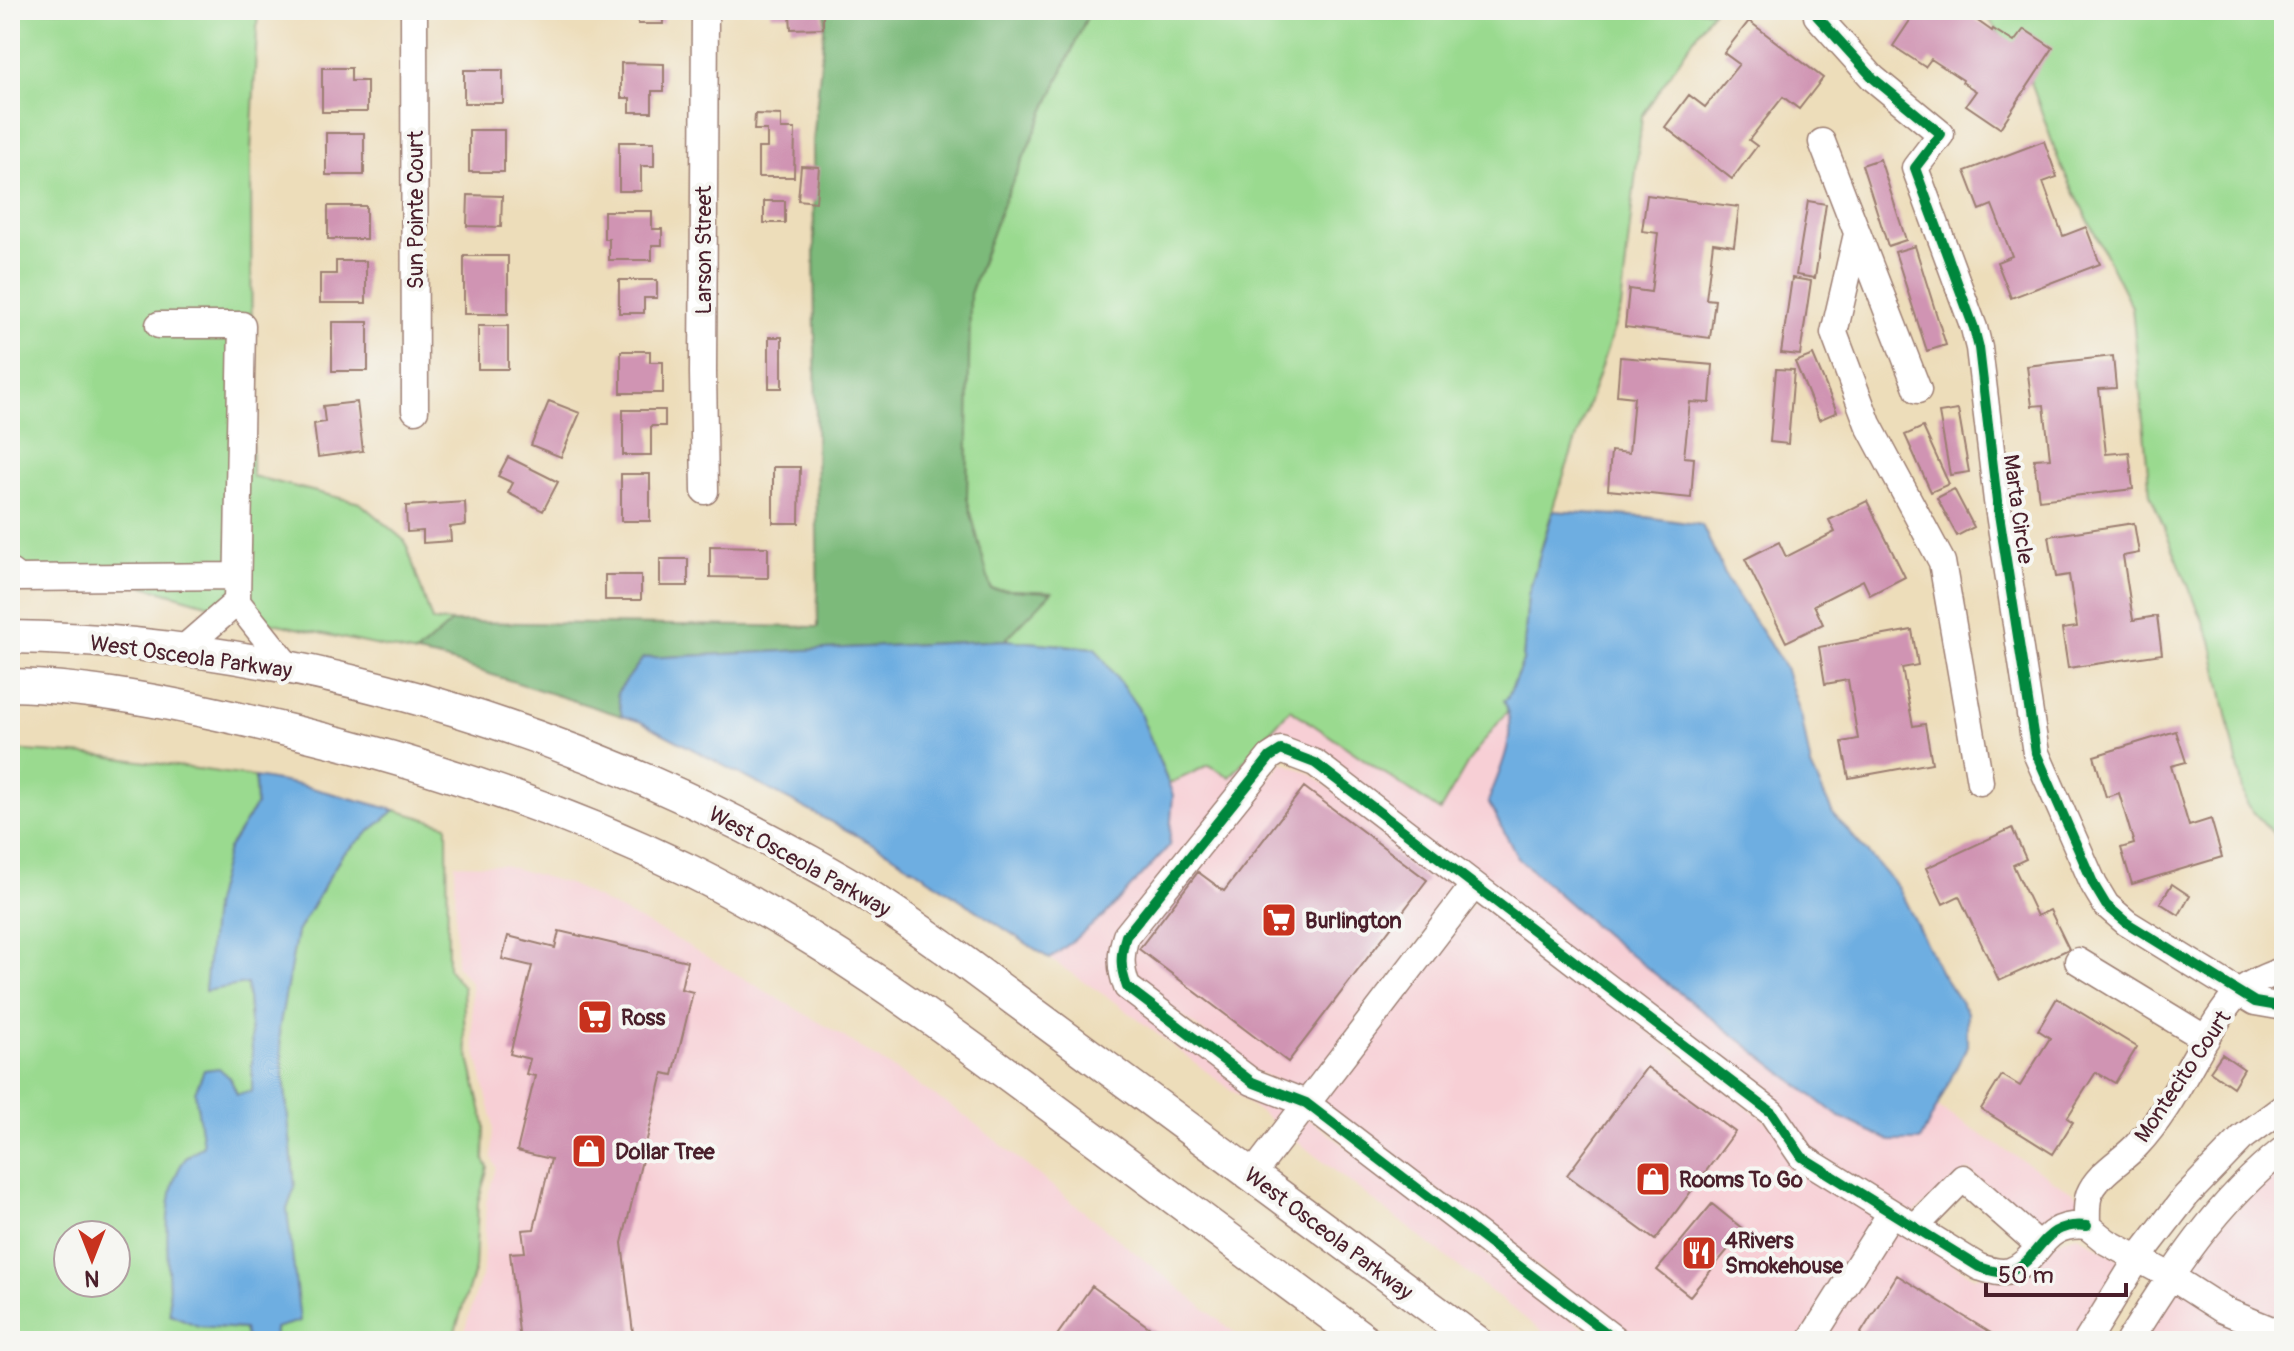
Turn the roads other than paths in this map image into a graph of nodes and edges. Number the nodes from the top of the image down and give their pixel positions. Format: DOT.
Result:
graph roads {
  1 [pos="414,10"];
  2 [pos="705,10"];
  3 [pos="1817,16"];
  4 [pos="1822,142"];
  5 [pos="1857,234"];
  6 [pos="159,325"];
  7 [pos="1918,390"];
  8 [pos="415,410"];
  9 [pos="705,491"];
  10 [pos="10,572"];
  11 [pos="237,576"];
  12 [pos="237,602"];
  13 [pos="10,637"];
  14 [pos="182,650"];
  15 [pos="290,669"];
  16 [pos="10,685"];
  17 [pos="1980,782"];
  18 [pos="1474,885"];
  19 [pos="2078,961"];
  20 [pos="2284,970"];
  21 [pos="2237,993"];
  22 [pos="2284,1007"];
  23 [pos="2206,1039"];
  24 [pos="1306,1103"];
  25 [pos="2284,1107"];
  26 [pos="2284,1149"];
  27 [pos="1252,1175"];
  28 [pos="1891,1213"];
  29 [pos="2087,1226"];
  30 [pos="1915,1227"];
  31 [pos="2039,1245"];
  32 [pos="2138,1258"];
  33 [pos="2170,1276"];
  34 [pos="2284,1335"];
  35 [pos="1366,1341"];
  36 [pos="1476,1341"];
  37 [pos="1617,1341"];
  38 [pos="1810,1341"];
  39 [pos="2087,1341"];
  40 [pos="2129,1341"];
  1 -- 8 [label="street, Sun Pointe Court"];
  2 -- 9 [label="street, Larson Street"];
  3 -- 21 [label="street, Marta Circle"];
  4 -- 5 [label="street"];
  5 -- 7 [label="street"];
  5 -- 17 [label="street"];
  6 -- 11 [label="street"];
  10 -- 11 [label="street"];
  11 -- 12 [label="street"];
  12 -- 14 [label="street"];
  12 -- 15 [label="street"];
  13 -- 14 [label="main road, West Osceola Parkway"];
  14 -- 15 [label="main road, West Osceola Parkway"];
  15 -- 27 [label="main road, West Osceola Parkway"];
  16 -- 35 [label="main road"];
  18 -- 24 [label="street"];
  18 -- 24 [label="street"];
  18 -- 28 [label="street"];
  19 -- 23 [label="street"];
  20 -- 21 [label="street, Montecito Court"];
  21 -- 22 [label="street, Montecito Court"];
  21 -- 23 [label="street, Montecito Court"];
  23 -- 29 [label="street, Montecito Court"];
  24 -- 27 [label="street"];
  24 -- 37 [label="street"];
  25 -- 32 [label="street"];
  26 -- 33 [label="street"];
  27 -- 36 [label="main road, West Osceola Parkway"];
  28 -- 30 [label="street"];
  28 -- 38 [label="street"];
  29 -- 31 [label="street"];
  29 -- 32 [label="street"];
  30 -- 31 [label="street"];
  30 -- 31 [label="street"];
  32 -- 33 [label="street"];
  32 -- 39 [label="street"];
  33 -- 34 [label="street"];
  33 -- 40 [label="street"];
}
